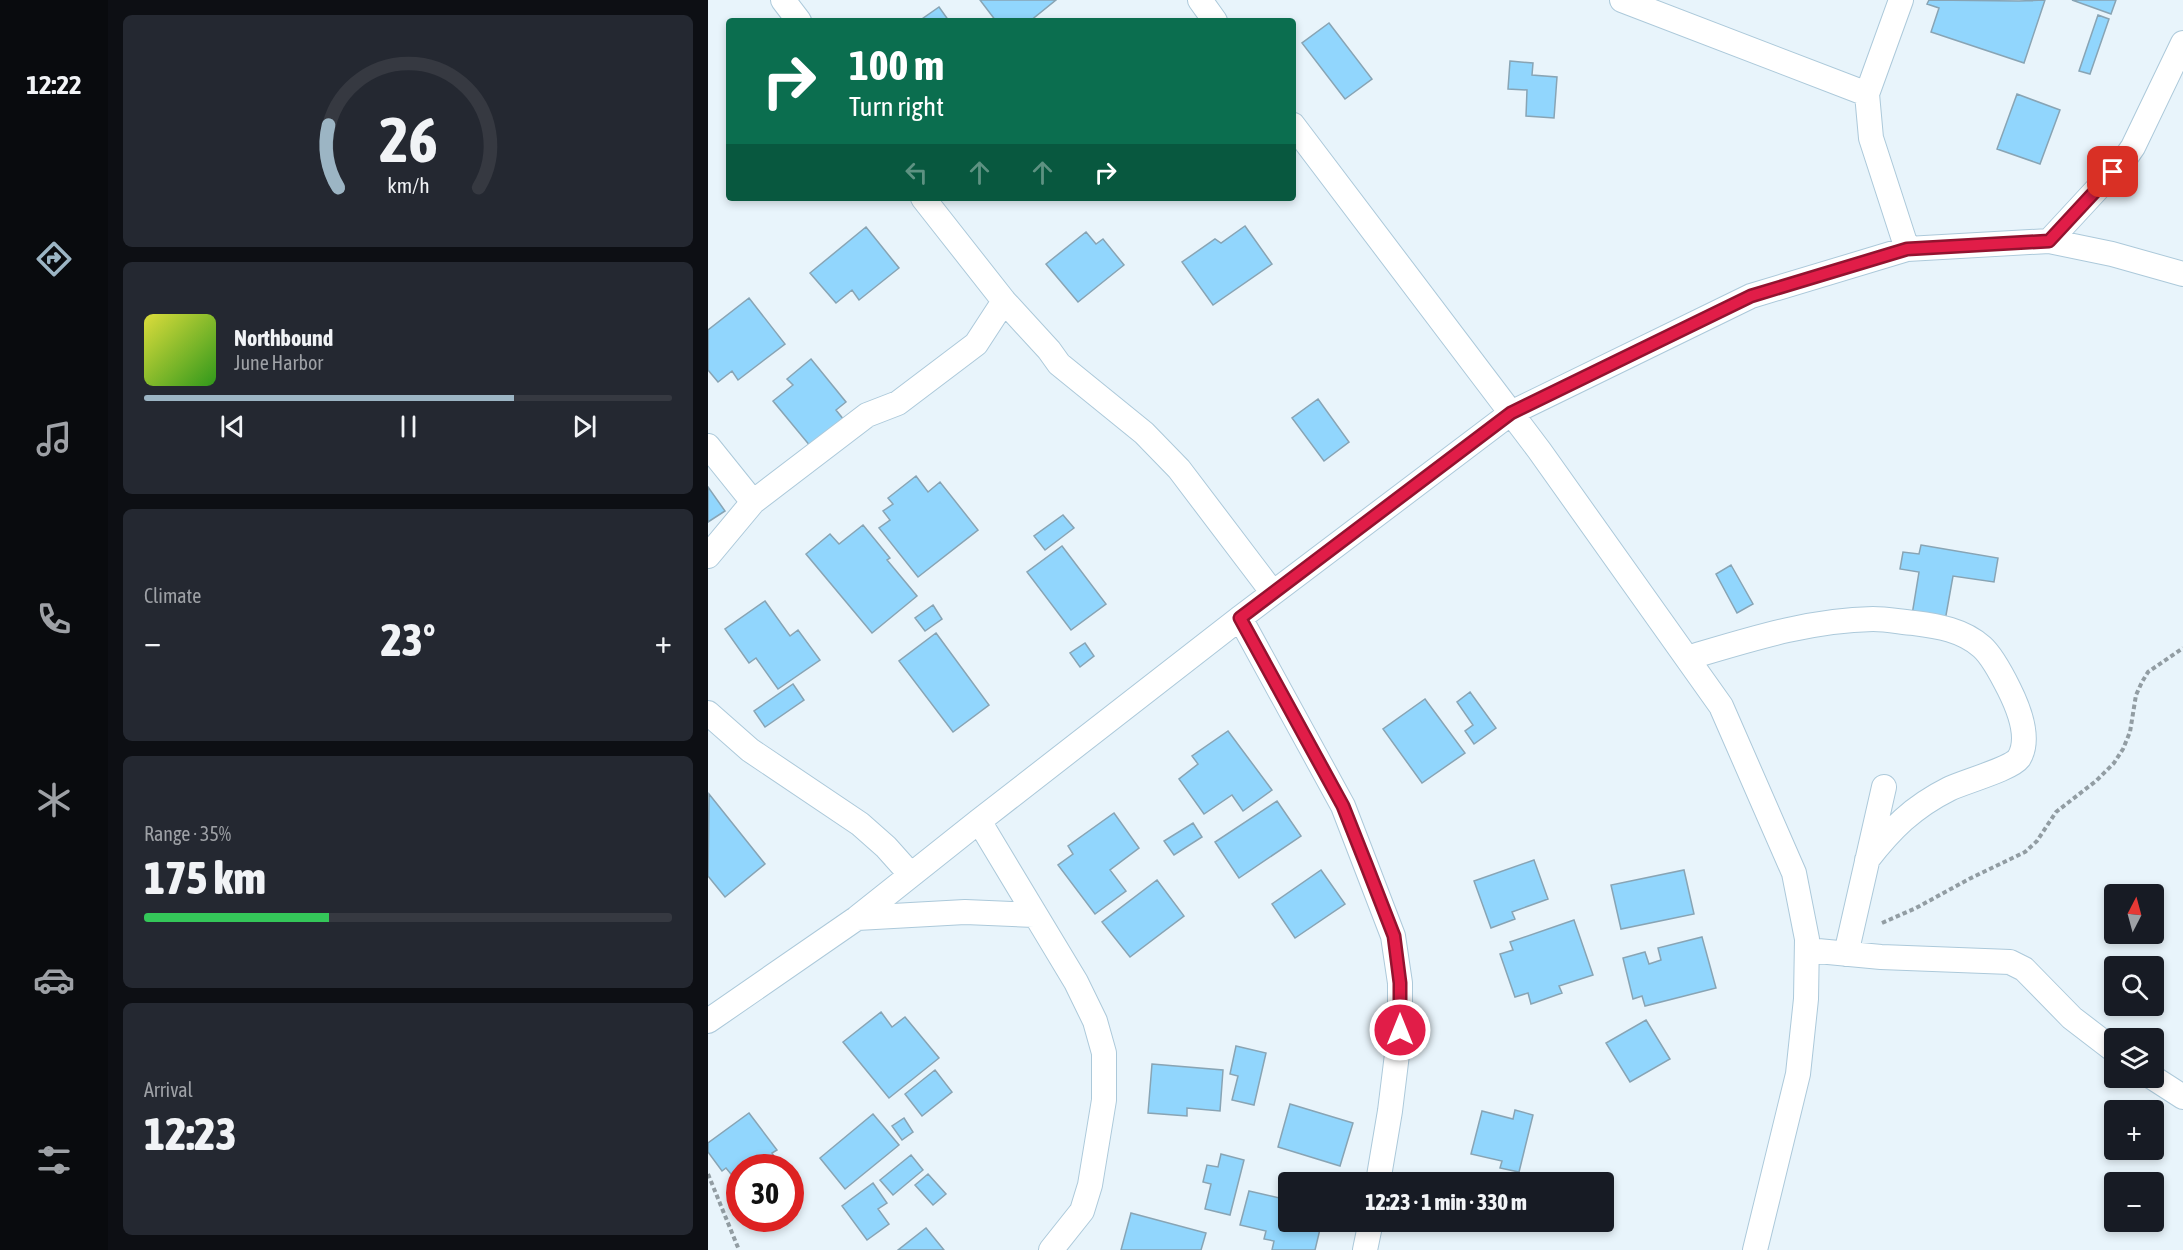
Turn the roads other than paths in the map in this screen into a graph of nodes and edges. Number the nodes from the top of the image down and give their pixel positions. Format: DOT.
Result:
graph roads {
  1 [pos="783,0"];
  2 [pos="1200,0"];
  3 [pos="1622,0"];
  4 [pos="1901,0"];
  5 [pos="797,18"];
  6 [pos="1213,18"];
  7 [pos="2183,43"];
  8 [pos="1867,94"];
  9 [pos="1296,129"];
  10 [pos="925,201"];
  11 [pos="2049,241"];
  12 [pos="1907,249"];
  13 [pos="2183,274"];
  14 [pos="1004,301"];
  15 [pos="1511,413"];
  16 [pos="708,446"];
  17 [pos="753,502"];
  18 [pos="708,556"];
  19 [pos="1273,593"];
  20 [pos="1240,618"];
  21 [pos="1687,658"];
  22 [pos="708,713"];
  23 [pos="1884,787"];
  24 [pos="979,821"];
  25 [pos="1867,860"];
  26 [pos="911,875"];
  27 [pos="1035,915"];
  28 [pos="858,918"];
  29 [pos="1848,944"];
  30 [pos="1807,950"];
  31 [pos="708,1021"];
  32 [pos="2104,1043"];
  33 [pos="2164,1085"];
  34 [pos="2183,1097"];
  35 [pos="1380,1172"];
  36 [pos="1369,1232"];
  37 [pos="1051,1250"];
  38 [pos="1365,1250"];
  39 [pos="1755,1250"];
  1 -- 5 [label="street"];
  2 -- 6 [label="street"];
  3 -- 8 [label="street"];
  4 -- 8 [label="street"];
  7 -- 11 [label="street"];
  8 -- 12 [label="street"];
  9 -- 15 [label="street"];
  10 -- 14 [label="street"];
  11 -- 12 [label="street"];
  11 -- 13 [label="street"];
  12 -- 15 [label="street"];
  14 -- 17 [label="street"];
  14 -- 19 [label="street"];
  15 -- 19 [label="street"];
  15 -- 21 [label="street"];
  16 -- 17 [label="street"];
  17 -- 18 [label="street"];
  19 -- 20 [label="street"];
  20 -- 24 [label="street"];
  20 -- 35 [label="street"];
  21 -- 25 [label="street"];
  21 -- 30 [label="street"];
  22 -- 26 [label="street"];
  23 -- 25 [label="street"];
  24 -- 26 [label="street"];
  24 -- 27 [label="street"];
  25 -- 29 [label="street"];
  26 -- 28 [label="street"];
  27 -- 28 [label="street"];
  27 -- 37 [label="street"];
  28 -- 31 [label="street"];
  29 -- 30 [label="street"];
  29 -- 32 [label="street"];
  30 -- 39 [label="street"];
  33 -- 34 [label="street"];
  36 -- 38 [label="street"];
}
